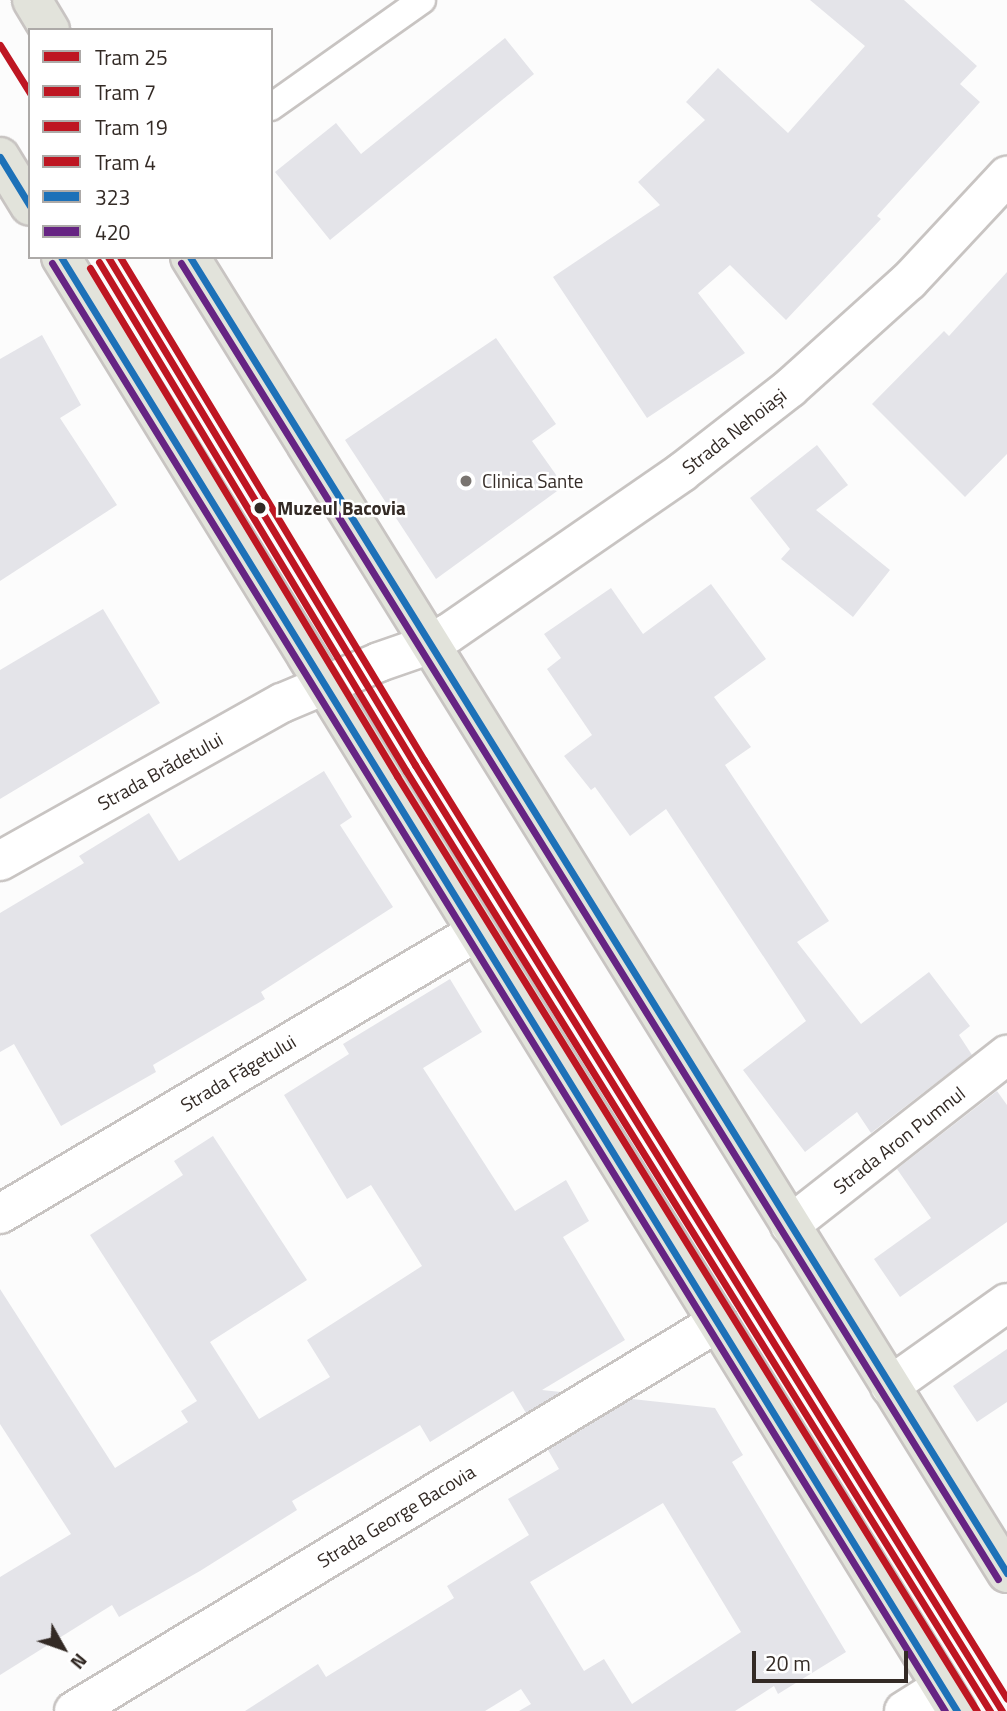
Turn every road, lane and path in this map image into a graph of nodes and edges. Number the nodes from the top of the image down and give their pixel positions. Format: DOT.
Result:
graph roads {
  1 [pos="32,0"];
  2 [pos="422,0"];
  3 [pos="49,28"];
  4 [pos="273,106"];
  5 [pos="1007,176"];
  6 [pos="62,259"];
  7 [pos="191,259"];
  8 [pos="428,645"];
  9 [pos="323,685"];
  10 [pos="0,861"];
  11 [pos="475,933"];
  12 [pos="1007,1055"];
  13 [pos="0,1214"];
  14 [pos="790,1225"];
  15 [pos="1007,1303"];
  16 [pos="718,1322"];
  17 [pos="890,1386"];
  18 [pos="1007,1573"];
  19 [pos="950,1699"];
  20 [pos="74,1711"];
  21 [pos="904,1711"];
  1 -- 3 [label="main road"];
  2 -- 4 [label="lane"];
  5 -- 8 [label="street, Strada Nehoiași"];
  6 -- 9 [label="main road"];
  7 -- 8 [label="main road"];
  8 -- 9 [label="street, Strada Nehoiași"];
  8 -- 14 [label="main road"];
  9 -- 10 [label="street, Strada Brădetului"];
  9 -- 11 [label="main road"];
  11 -- 13 [label="street, Strada Făgetului"];
  11 -- 16 [label="main road"];
  12 -- 14 [label="street, Strada Aron Pumnul"];
  14 -- 17 [label="main road"];
  15 -- 17 [label="street"];
  16 -- 19 [label="main road"];
  16 -- 20 [label="street, Strada George Bacovia"];
  17 -- 18 [label="main road"];
  19 -- 21 [label="street"];
}
